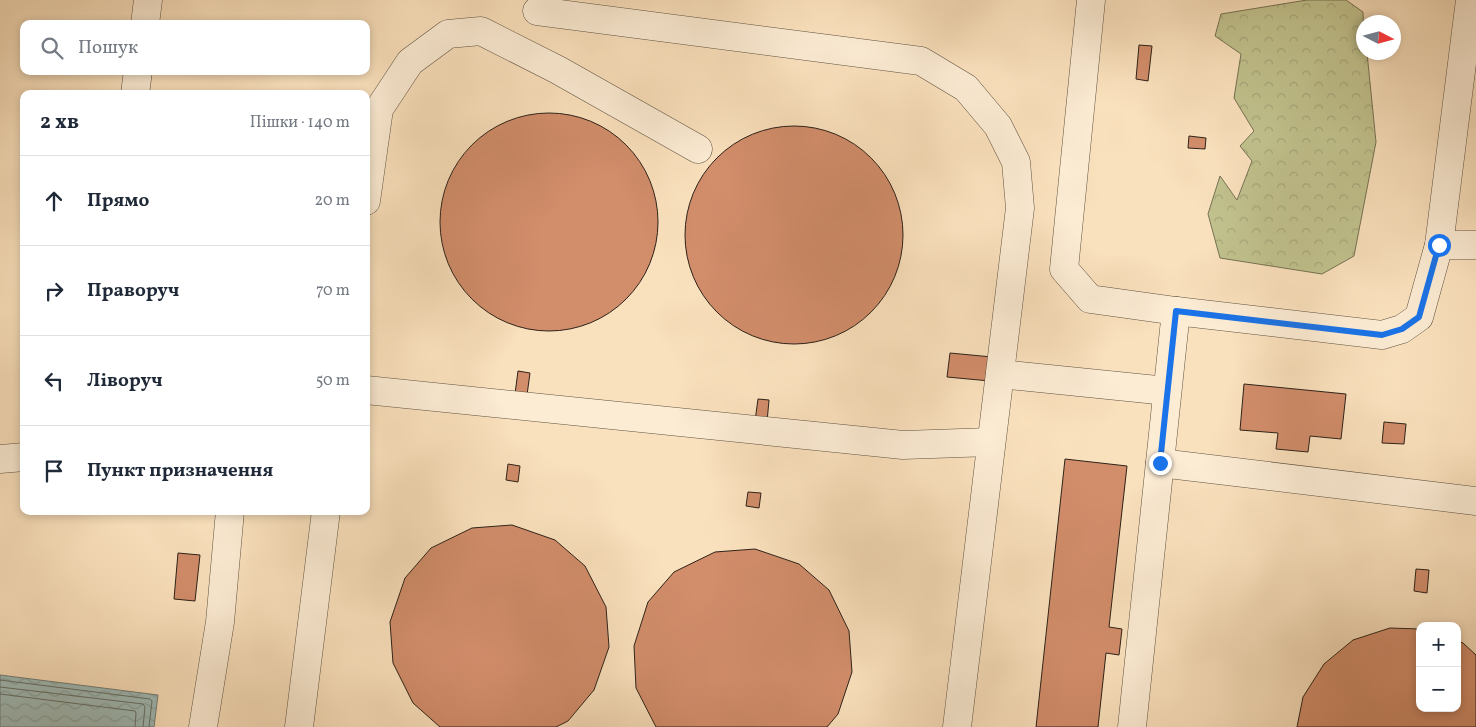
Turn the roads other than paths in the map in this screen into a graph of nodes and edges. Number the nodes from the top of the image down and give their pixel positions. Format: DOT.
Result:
graph roads {
  1 [pos="148,0"];
  2 [pos="1091,0"];
  3 [pos="1470,0"];
  4 [pos="537,11"];
  5 [pos="146,20"];
  6 [pos="137,75"];
  7 [pos="136,90"];
  8 [pos="698,150"];
  9 [pos="370,173"];
  10 [pos="1439,245"];
  11 [pos="1476,245"];
  12 [pos="1176,311"];
  13 [pos="1000,374"];
  14 [pos="370,390"];
  15 [pos="1168,391"];
  16 [pos="991,442"];
  17 [pos="20,457"];
  18 [pos="0,458"];
  19 [pos="1160,463"];
  20 [pos="1476,501"];
  21 [pos="230,515"];
  22 [pos="326,515"];
  23 [pos="203,727"];
  24 [pos="299,727"];
  25 [pos="957,727"];
  26 [pos="1132,727"];
  1 -- 5 [label="lane"];
  2 -- 12 [label="lane"];
  3 -- 10 [label="lane"];
  4 -- 13 [label="lane"];
  6 -- 7 [label="lane"];
  8 -- 9 [label="lane"];
  10 -- 11 [label="lane"];
  10 -- 12 [label="lane"];
  12 -- 15 [label="lane"];
  13 -- 15 [label="lane"];
  13 -- 16 [label="lane"];
  14 -- 16 [label="lane"];
  15 -- 19 [label="lane"];
  16 -- 25 [label="lane"];
  17 -- 18 [label="lane"];
  19 -- 20 [label="lane"];
  19 -- 26 [label="lane"];
  21 -- 23 [label="lane"];
  22 -- 24 [label="lane"];
}
